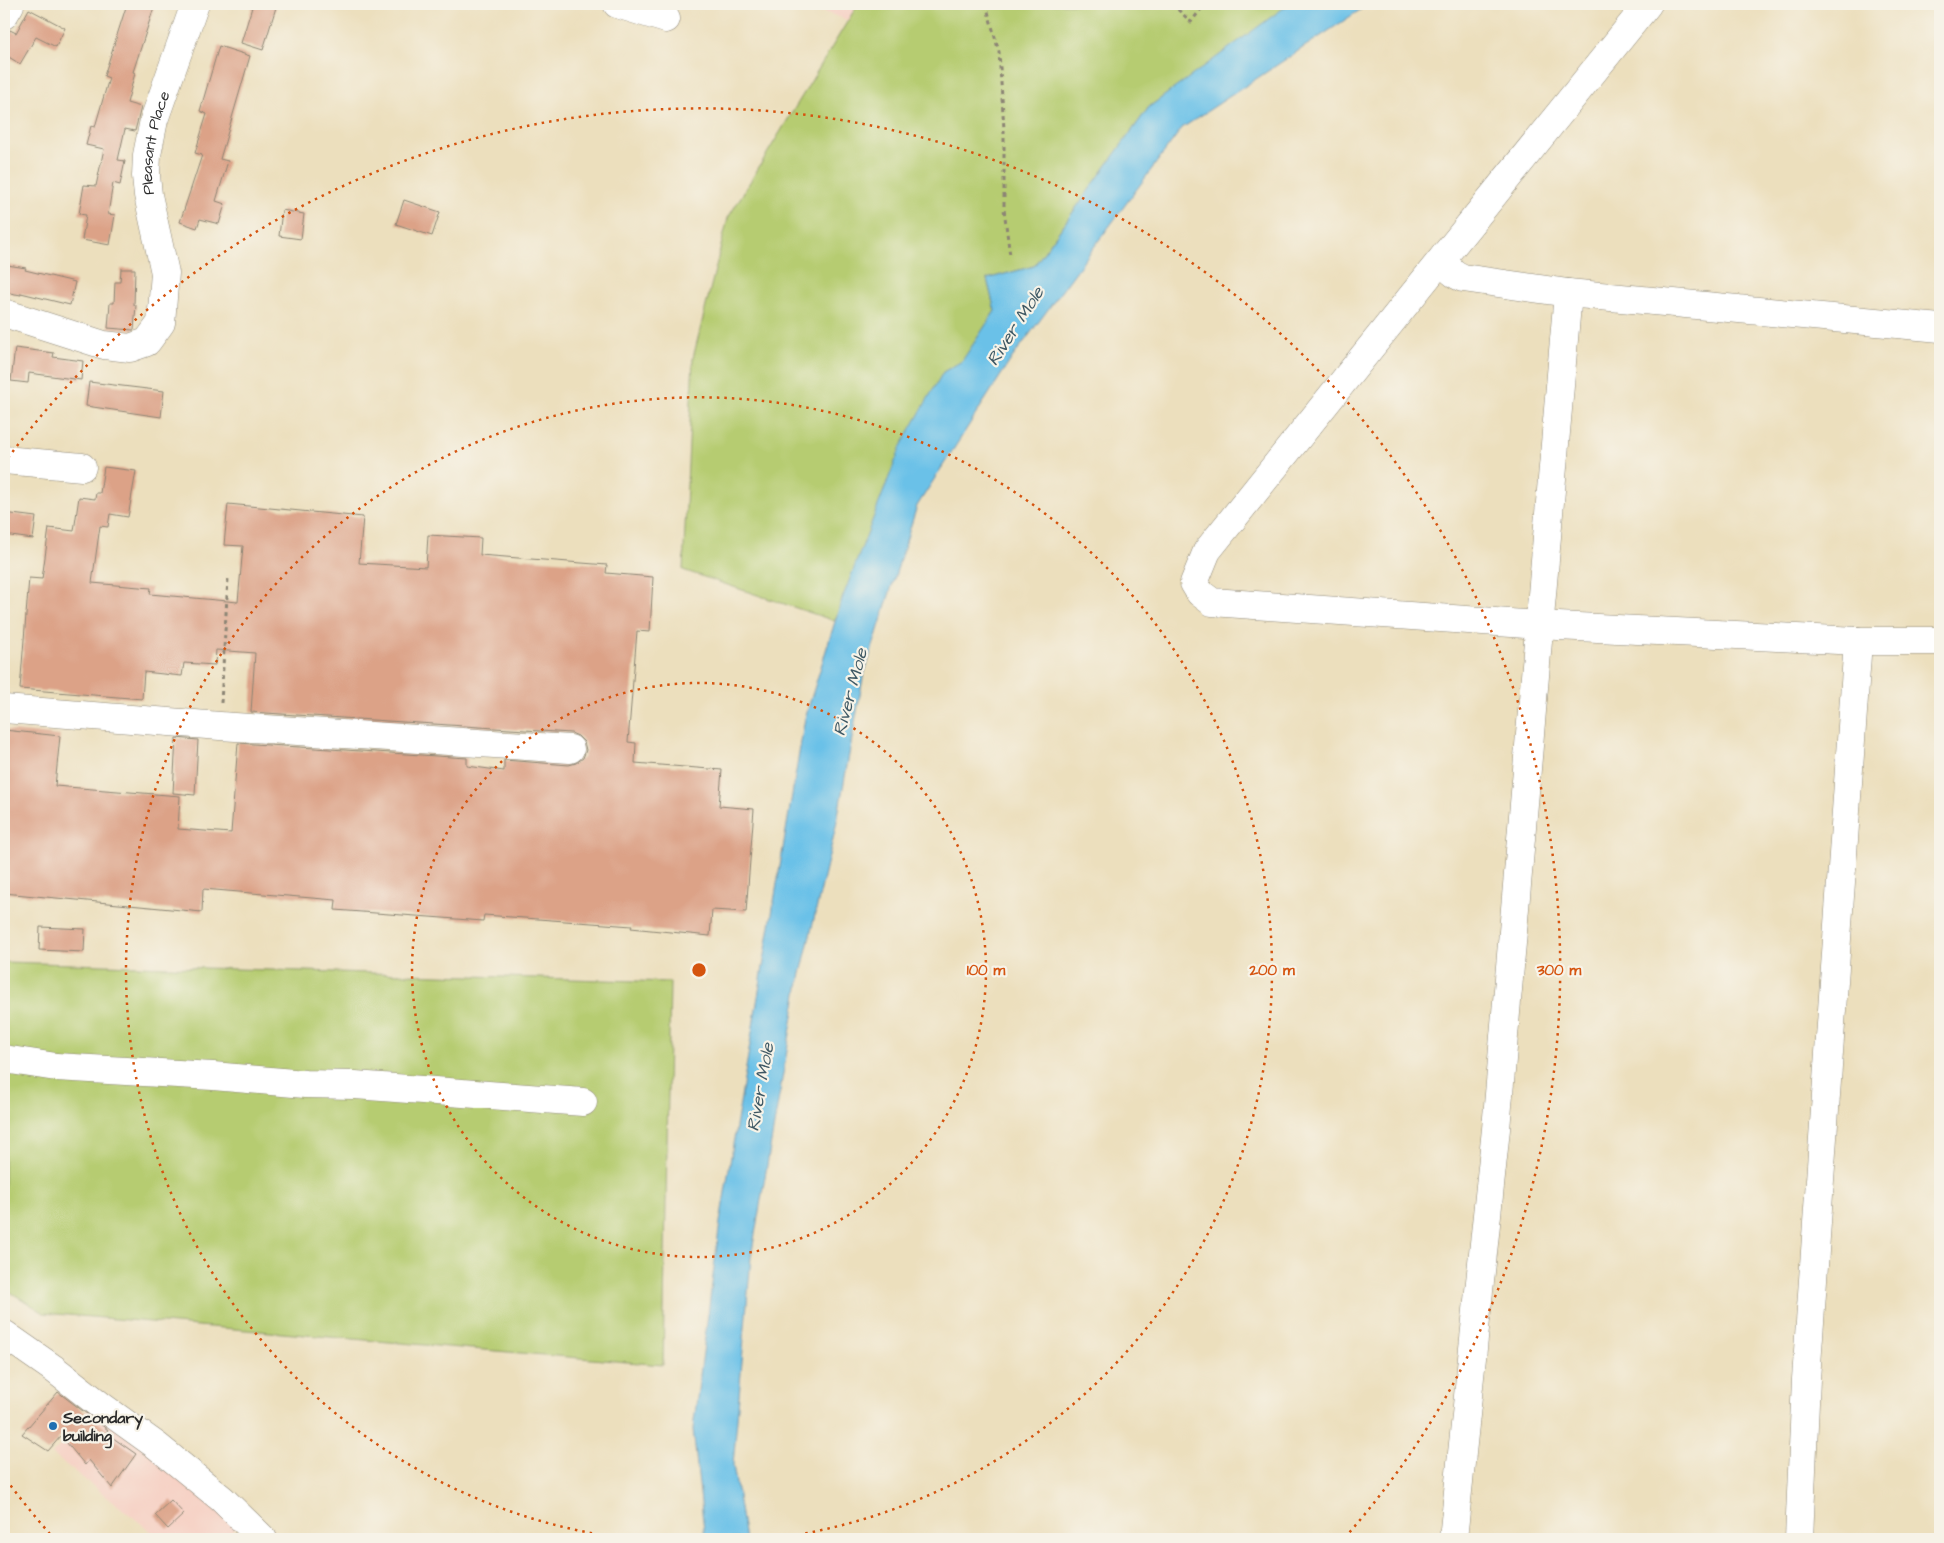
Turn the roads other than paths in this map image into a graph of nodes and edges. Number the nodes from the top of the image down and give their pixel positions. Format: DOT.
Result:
graph roads {
  1 [pos="6,4"];
  2 [pos="194,4"];
  3 [pos="617,4"];
  4 [pos="1648,4"];
  5 [pos="4,15"];
  6 [pos="666,19"];
  7 [pos="1445,255"];
  8 [pos="1568,293"];
  9 [pos="4,313"];
  10 [pos="1940,328"];
  11 [pos="4,460"];
  12 [pos="82,467"];
  13 [pos="1538,625"];
  14 [pos="1858,641"];
  15 [pos="1940,641"];
  16 [pos="4,709"];
  17 [pos="570,749"];
  18 [pos="4,1058"];
  19 [pos="583,1102"];
  20 [pos="4,1334"];
  21 [pos="262,1539"];
  22 [pos="1453,1539"];
  23 [pos="1799,1539"];
  1 -- 5 [label="street"];
  2 -- 9 [label="street, Pleasant Place"];
  3 -- 6 [label="street"];
  4 -- 7 [label="street"];
  7 -- 8 [label="street"];
  7 -- 13 [label="street"];
  8 -- 10 [label="street"];
  8 -- 13 [label="street"];
  11 -- 12 [label="street"];
  13 -- 14 [label="street"];
  13 -- 22 [label="street"];
  14 -- 15 [label="street"];
  14 -- 23 [label="street"];
  16 -- 17 [label="street"];
  18 -- 19 [label="street"];
  20 -- 21 [label="street"];
}
